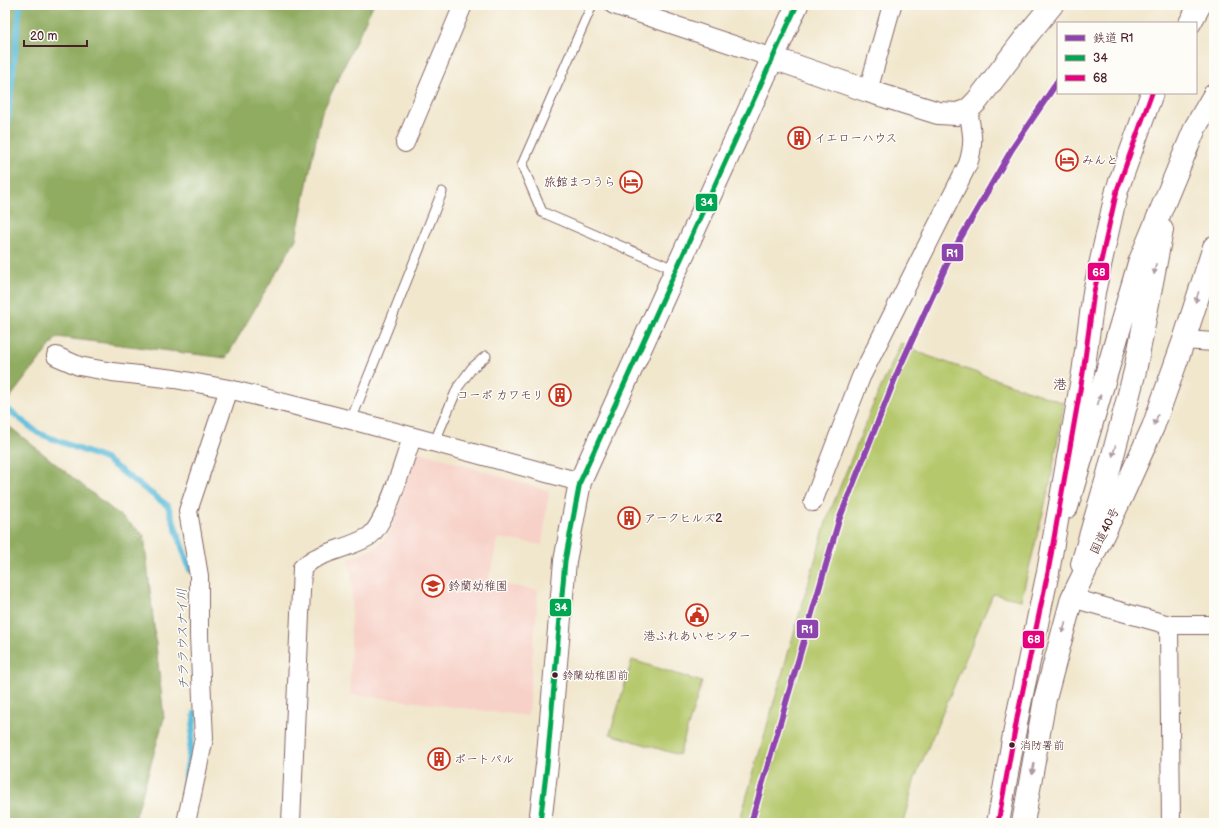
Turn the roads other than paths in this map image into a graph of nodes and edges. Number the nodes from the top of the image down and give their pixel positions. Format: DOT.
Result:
graph roads {
  1 [pos="463,5"];
  2 [pos="592,5"];
  3 [pos="614,5"];
  4 [pos="797,5"];
  5 [pos="892,5"];
  6 [pos="1052,5"];
  7 [pos="1200,5"];
  8 [pos="1191,22"];
  9 [pos="773,58"];
  10 [pos="868,91"];
  11 [pos="1151,94"];
  12 [pos="1214,95"];
  13 [pos="968,110"];
  14 [pos="405,143"];
  15 [pos="1169,190"];
  16 [pos="442,192"];
  17 [pos="1214,247"];
  18 [pos="676,270"];
  19 [pos="1184,340"];
  20 [pos="1214,342"];
  21 [pos="56,356"];
  22 [pos="486,356"];
  23 [pos="229,389"];
  24 [pos="351,420"];
  25 [pos="412,438"];
  26 [pos="434,443"];
  27 [pos="580,482"];
  28 [pos="813,502"];
  29 [pos="1048,572"];
  30 [pos="1072,598"];
  31 [pos="1169,625"];
  32 [pos="1214,626"];
  33 [pos="186,823"];
  34 [pos="291,823"];
  35 [pos="540,823"];
  36 [pos="998,823"];
  37 [pos="1023,823"];
  38 [pos="1171,823"];
  1 -- 14 [label="street"];
  2 -- 18 [label="lane"];
  3 -- 9 [label="street"];
  4 -- 9 [label="main road"];
  5 -- 10 [label="street"];
  6 -- 13 [label="main road"];
  7 -- 8 [label="main road"];
  9 -- 10 [label="main road"];
  9 -- 18 [label="main road"];
  10 -- 13 [label="main road"];
  11 -- 29 [label="main road"];
  12 -- 15 [label="main road"];
  13 -- 28 [label="street"];
  29 -- 15 [label="main road, one-way"];
  15 -- 30 [label="main road, one-way"];
  16 -- 24 [label="lane"];
  17 -- 19 [label="main road, 国道40号, one-way"];
  18 -- 27 [label="main road"];
  19 -- 20 [label="street"];
  19 -- 30 [label="main road, 国道40号, one-way"];
  21 -- 23 [label="street"];
  22 -- 26 [label="lane"];
  23 -- 24 [label="street"];
  23 -- 33 [label="street"];
  24 -- 25 [label="street"];
  25 -- 26 [label="street"];
  25 -- 34 [label="street"];
  26 -- 27 [label="street"];
  27 -- 35 [label="main road"];
  29 -- 36 [label="main road"];
  30 -- 31 [label="street"];
  30 -- 37 [label="main road, 国道40号, one-way"];
  31 -- 32 [label="street"];
  31 -- 38 [label="street"];
}
